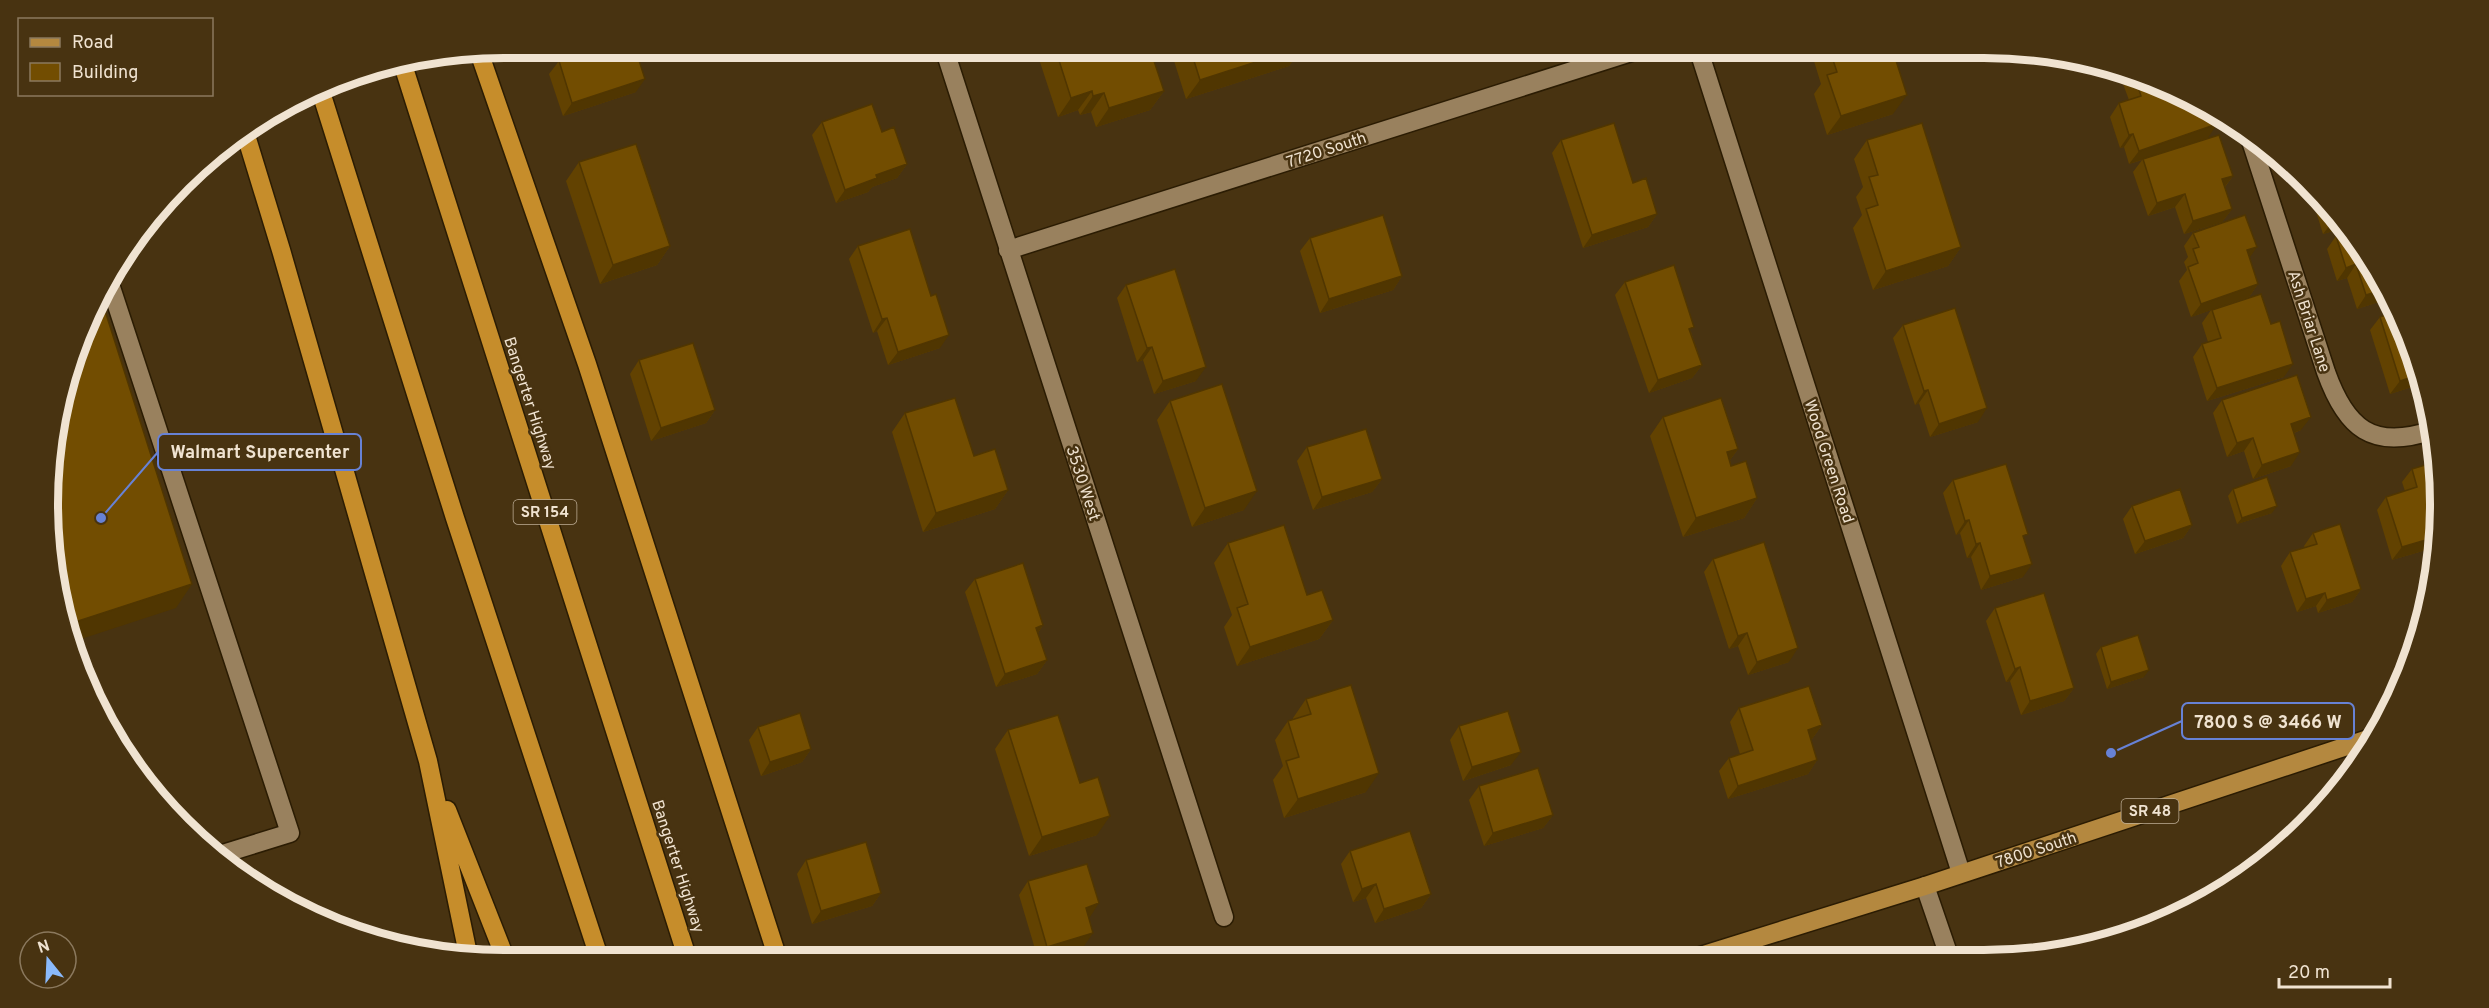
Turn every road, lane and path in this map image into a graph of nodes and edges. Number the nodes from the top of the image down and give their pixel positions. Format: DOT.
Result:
graph roads {
  1 [pos="947,58"];
  2 [pos="1613,58"];
  3 [pos="1701,58"];
  4 [pos="481,59"];
  5 [pos="405,70"];
  6 [pos="323,97"];
  7 [pos="247,141"];
  8 [pos="2254,149"];
  9 [pos="1008,250"];
  10 [pos="112,291"];
  11 [pos="2425,432"];
  12 [pos="2355,752"];
  13 [pos="428,761"];
  14 [pos="227,852"];
  15 [pos="1962,873"];
  16 [pos="1925,886"];
  17 [pos="1224,917"];
  18 [pos="467,948"];
  19 [pos="502,950"];
  20 [pos="597,950"];
  21 [pos="685,950"];
  22 [pos="775,950"];
  23 [pos="1719,950"];
  24 [pos="1946,950"];
  1 -- 9 [label="street, 3530 West"];
  2 -- 9 [label="street, 7720 South"];
  3 -- 15 [label="street, Wood Green Road"];
  4 -- 22 [label="highway"];
  5 -- 21 [label="highway, Bangerter Highway / SR 154"];
  6 -- 20 [label="highway"];
  7 -- 13 [label="highway"];
  8 -- 11 [label="street, Ash Briar Lane"];
  9 -- 17 [label="street, 3530 West"];
  10 -- 14 [label="street"];
  12 -- 15 [label="main road, 7800 South / SR 48"];
  13 -- 18 [label="highway"];
  13 -- 19 [label="highway"];
  15 -- 16 [label="main road, 7800 South / SR 48"];
  16 -- 23 [label="main road, 7800 South / SR 48"];
  16 -- 24 [label="street"];
}
